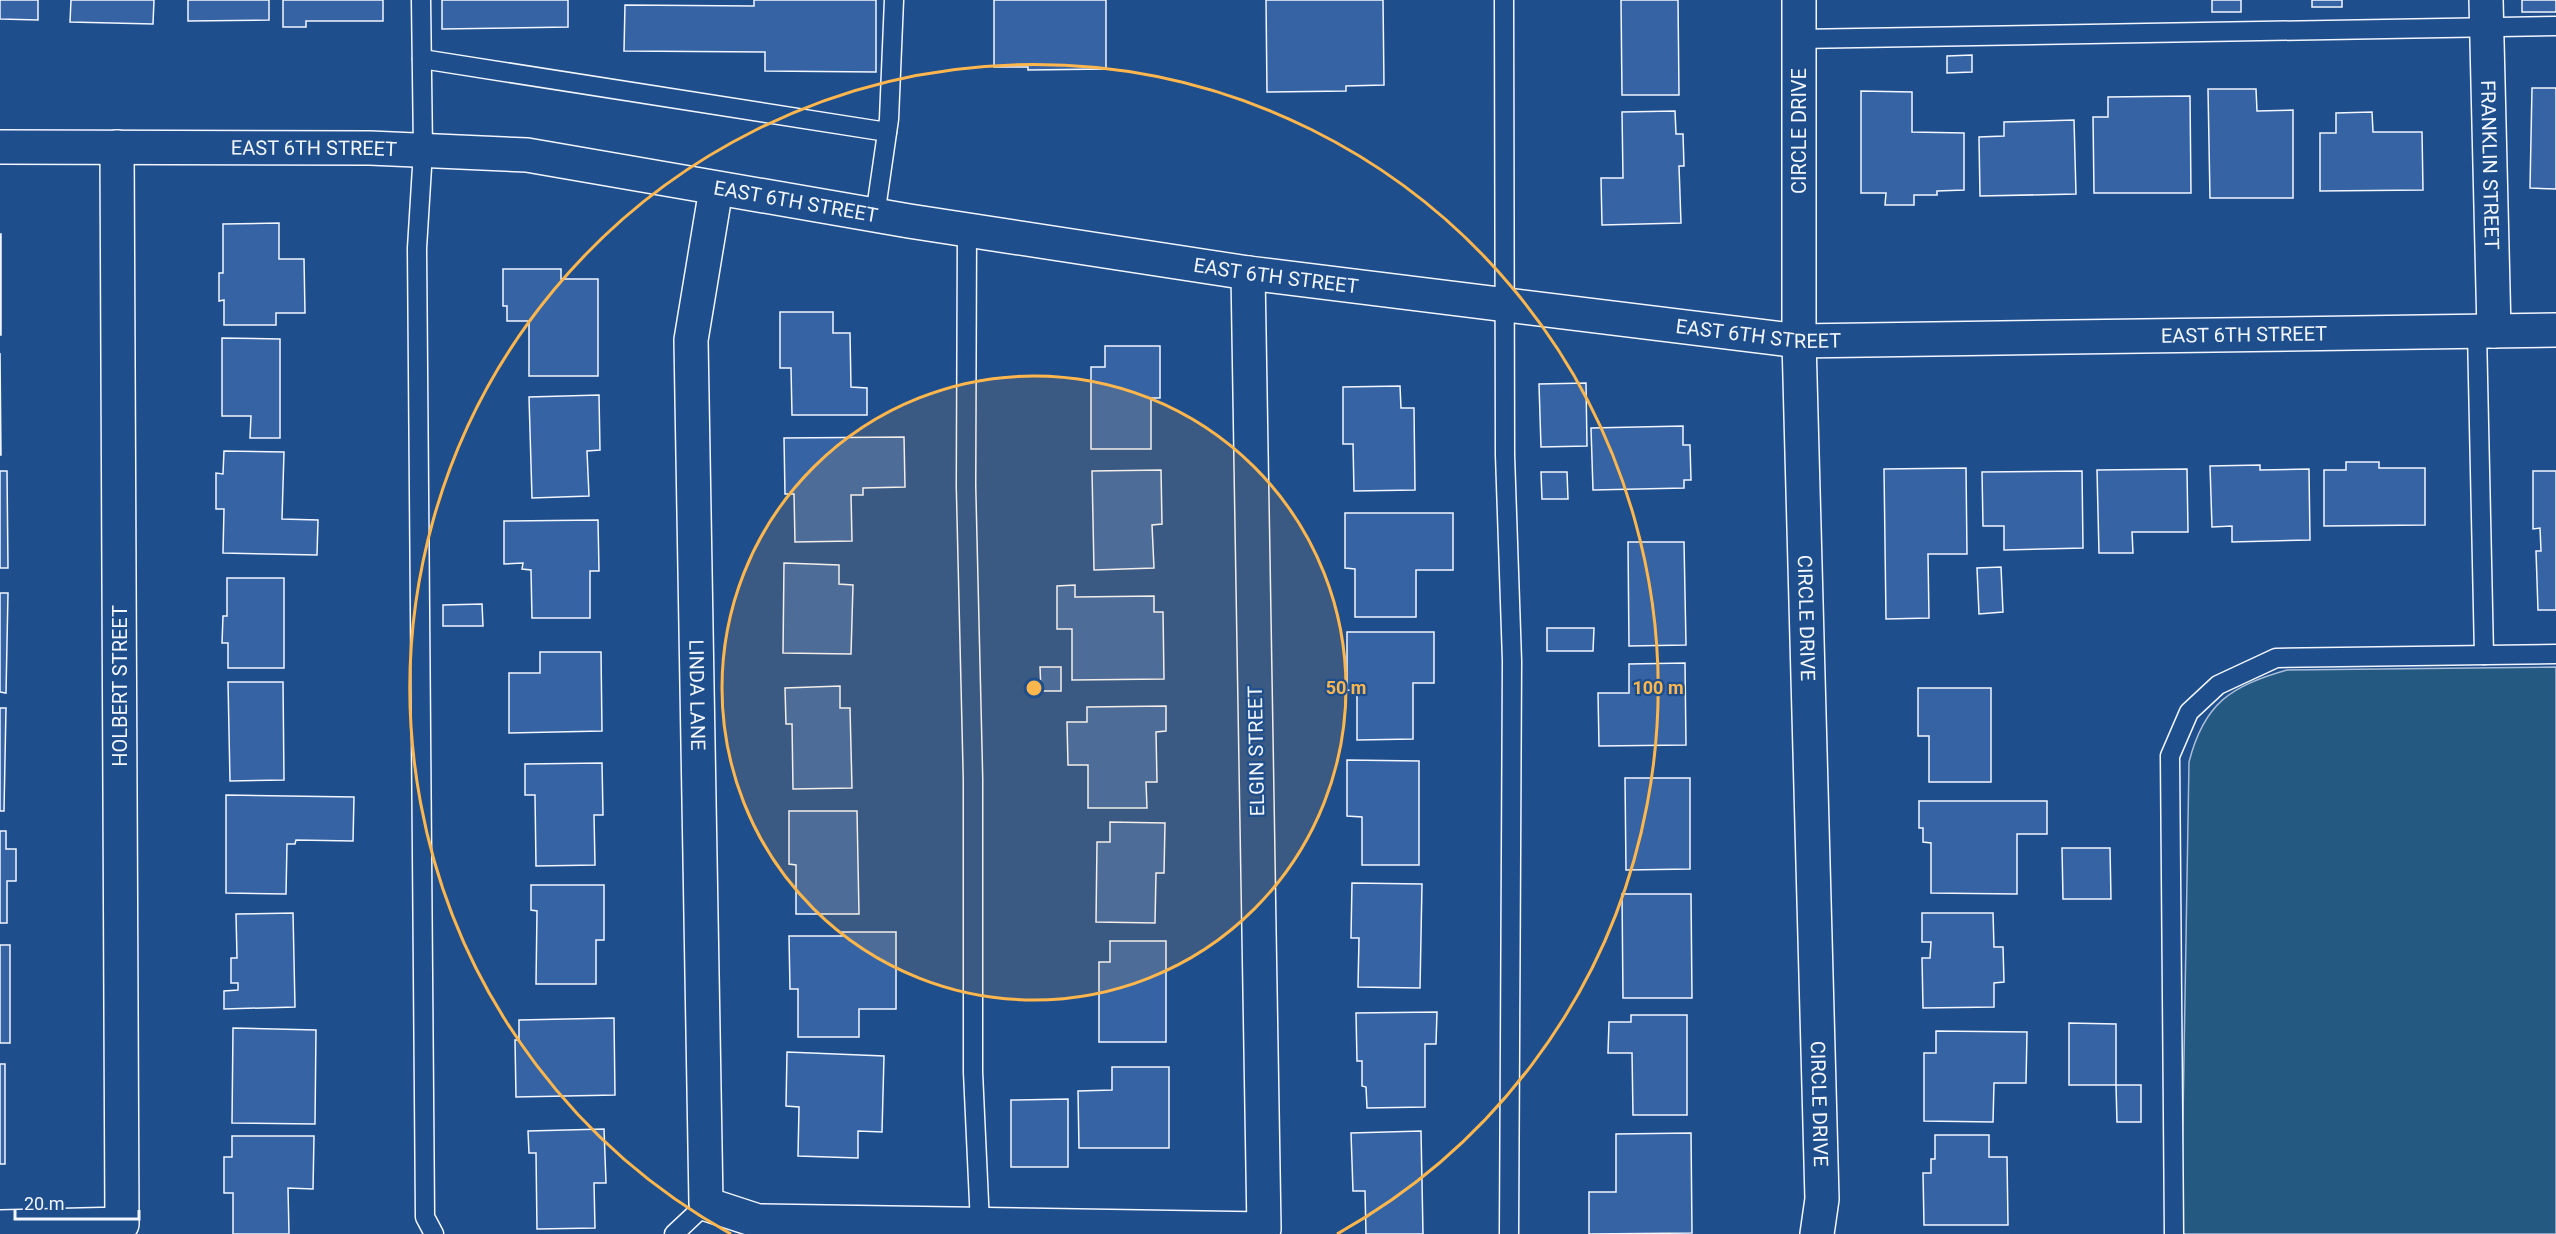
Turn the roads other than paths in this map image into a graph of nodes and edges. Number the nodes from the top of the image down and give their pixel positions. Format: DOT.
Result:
graph roads {
  1 [pos="421,0"];
  2 [pos="894,0"];
  3 [pos="1504,0"];
  4 [pos="1799,0"];
  5 [pos="2487,13"];
  6 [pos="2556,26"];
  7 [pos="1799,39"];
  8 [pos="422,59"];
  9 [pos="887,132"];
  10 [pos="0,147"];
  11 [pos="117,147"];
  12 [pos="423,151"];
  13 [pos="716,189"];
  14 [pos="875,216"];
  15 [pos="967,230"];
  16 [pos="1248,273"];
  17 [pos="1506,305"];
  18 [pos="2556,330"];
  19 [pos="2486,331"];
  20 [pos="1799,341"];
  21 [pos="2556,654"];
  22 [pos="2484,655"];
  23 [pos="706,1204"];
  24 [pos="980,1224"];
  25 [pos="0,1227"];
  26 [pos="434,1234"];
  27 [pos="674,1234"];
  28 [pos="1509,1234"];
  29 [pos="1817,1234"];
  30 [pos="2174,1234"];
  1 -- 8 [label="lane"];
  2 -- 9 [label="lane"];
  3 -- 17 [label="lane"];
  4 -- 7 [label="street, CIRCLE DRIVE"];
  5 -- 6 [label="lane"];
  5 -- 7 [label="lane"];
  5 -- 19 [label="street, FRANKLIN STREET"];
  7 -- 20 [label="street, CIRCLE DRIVE"];
  8 -- 9 [label="lane"];
  8 -- 12 [label="lane"];
  9 -- 14 [label="lane"];
  10 -- 11 [label="street, EAST 6TH STREET"];
  11 -- 12 [label="street, EAST 6TH STREET"];
  11 -- 25 [label="street, HOLBERT STREET"];
  12 -- 13 [label="street, EAST 6TH STREET"];
  12 -- 26 [label="lane"];
  13 -- 14 [label="street, EAST 6TH STREET"];
  13 -- 23 [label="street, LINDA LANE"];
  14 -- 15 [label="street, EAST 6TH STREET"];
  15 -- 16 [label="street, EAST 6TH STREET"];
  15 -- 24 [label="lane"];
  16 -- 17 [label="street, EAST 6TH STREET"];
  16 -- 24 [label="street, ELGIN STREET"];
  17 -- 20 [label="street, EAST 6TH STREET"];
  17 -- 28 [label="lane"];
  18 -- 19 [label="street, EAST 6TH STREET"];
  19 -- 20 [label="street, EAST 6TH STREET"];
  19 -- 22 [label="lane"];
  20 -- 29 [label="street, CIRCLE DRIVE"];
  21 -- 22 [label="lane"];
  22 -- 30 [label="lane"];
  23 -- 24 [label="street"];
  23 -- 27 [label="lane"];
}
